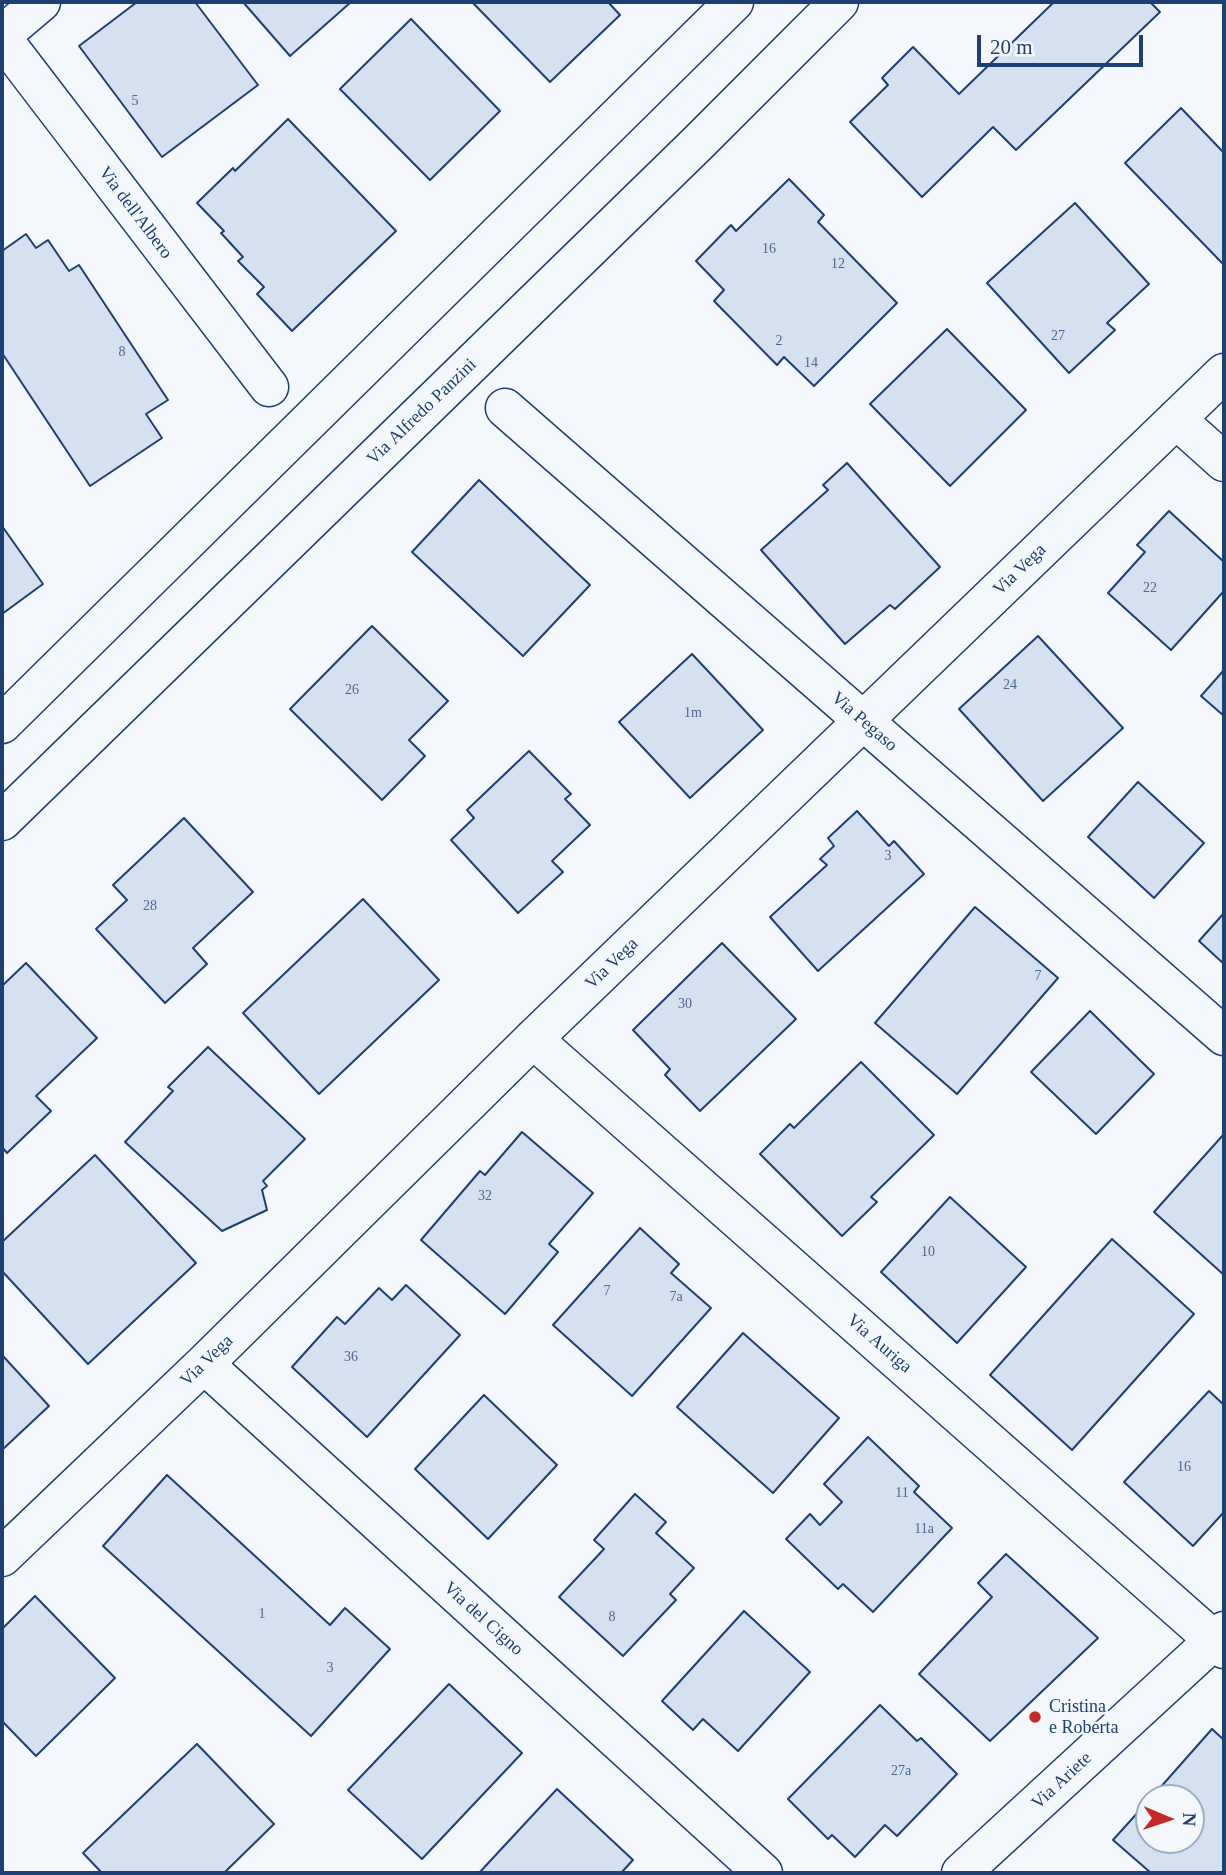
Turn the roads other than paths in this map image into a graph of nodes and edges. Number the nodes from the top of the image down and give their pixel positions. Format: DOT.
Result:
graph roads {
  1 [pos="41,2"];
  2 [pos="734,2"];
  3 [pos="839,2"];
  4 [pos="2,37"];
  5 [pos="1224,373"];
  6 [pos="269,387"];
  7 [pos="505,408"];
  8 [pos="1176,419"];
  9 [pos="1224,462"];
  10 [pos="864,722"];
  11 [pos="2,724"];
  12 [pos="2,821"];
  13 [pos="1224,1037"];
  14 [pos="533,1040"];
  15 [pos="204,1364"];
  16 [pos="2,1557"];
  17 [pos="1221,1640"];
  18 [pos="763,1873"];
  19 [pos="961,1873"];
  1 -- 4 [label="street"];
  2 -- 11 [label="street"];
  3 -- 12 [label="street, Via Alfredo Panzini"];
  4 -- 6 [label="street, Via dell'Albero"];
  5 -- 8 [label="street, Via Vega"];
  7 -- 10 [label="street, Via Pegaso"];
  8 -- 9 [label="street"];
  8 -- 10 [label="street, Via Vega"];
  10 -- 13 [label="street, Via Pegaso"];
  10 -- 14 [label="street, Via Vega"];
  14 -- 15 [label="street, Via Vega"];
  14 -- 17 [label="street, Via Auriga"];
  15 -- 16 [label="street, Via Vega"];
  15 -- 18 [label="street, Via del Cigno"];
  17 -- 19 [label="street, Via Ariete"];
}
